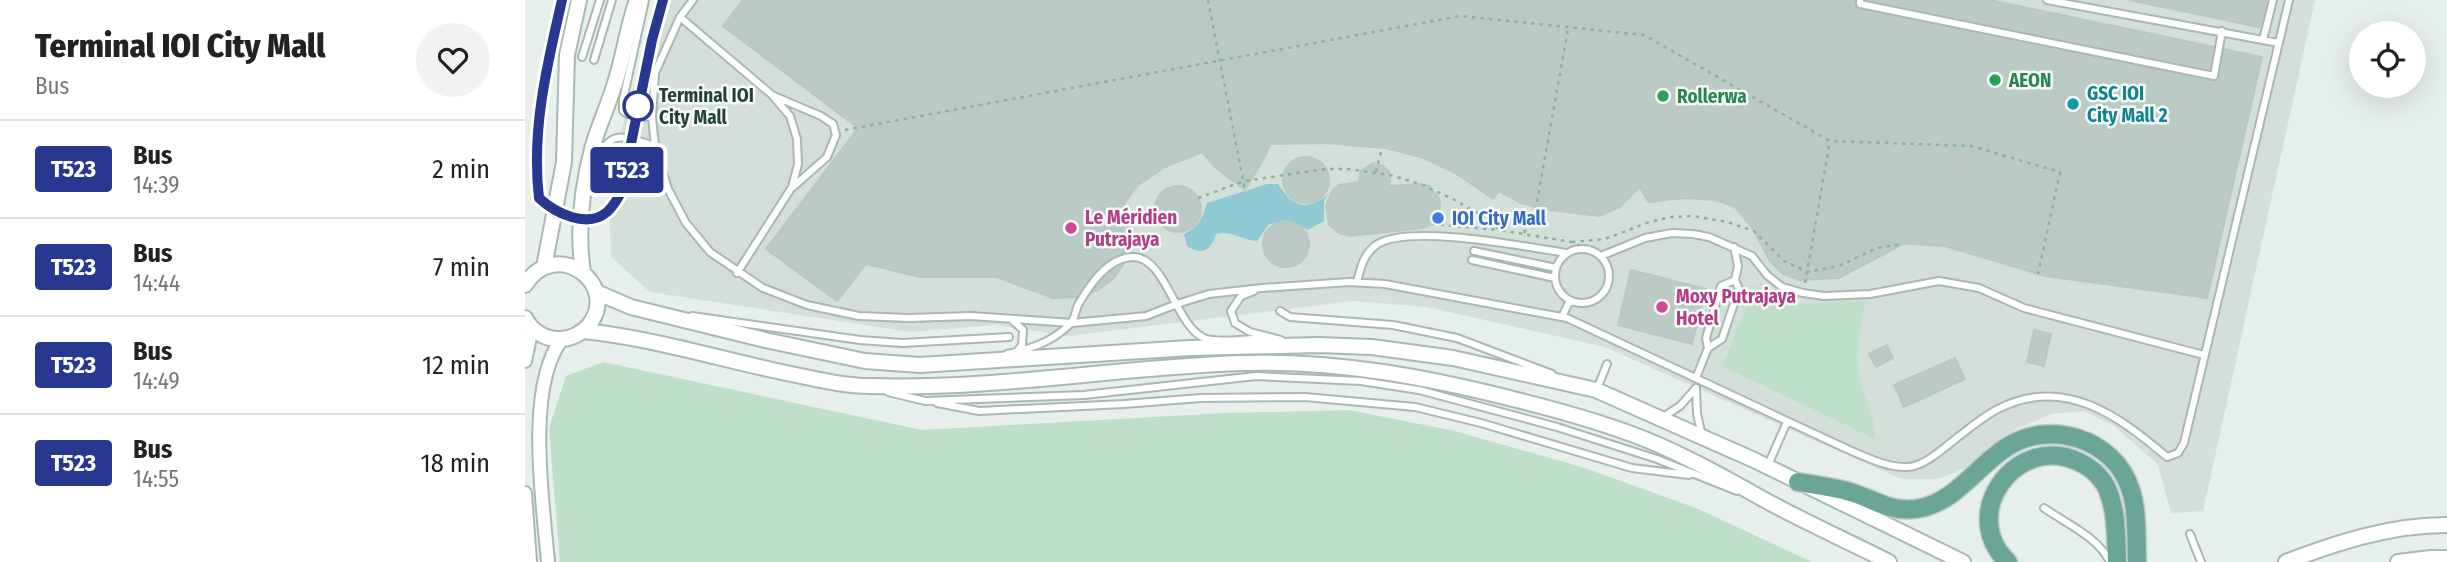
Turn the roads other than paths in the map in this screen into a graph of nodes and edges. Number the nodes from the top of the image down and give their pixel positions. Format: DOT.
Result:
graph roads {
  1 [pos="562,0"];
  2 [pos="579,0"];
  3 [pos="600,0"];
  4 [pos="612,0"];
  5 [pos="637,0"];
  6 [pos="645,0"];
  7 [pos="692,0"];
  8 [pos="1860,0"];
  9 [pos="2047,0"];
  10 [pos="2273,0"];
  11 [pos="2289,0"];
  12 [pos="680,16"];
  13 [pos="2222,32"];
  14 [pos="2263,40"];
  15 [pos="2279,43"];
  16 [pos="582,57"];
  17 [pos="594,60"];
  18 [pos="546,71"];
  19 [pos="772,95"];
  20 [pos="652,117"];
  21 [pos="655,146"];
  22 [pos="585,186"];
  23 [pos="792,187"];
  24 [pos="1734,247"];
  25 [pos="1474,251"];
  26 [pos="1566,253"];
  27 [pos="1601,256"];
  28 [pos="1472,260"];
  29 [pos="544,267"];
  30 [pos="1556,268"];
  31 [pos="583,272"];
  32 [pos="737,272"];
  33 [pos="1555,278"];
  34 [pos="1735,280"];
  35 [pos="1357,282"];
  36 [pos="525,285"];
  37 [pos="1262,288"];
  38 [pos="596,292"];
  39 [pos="1570,300"];
  40 [pos="1177,304"];
  41 [pos="631,307"];
  42 [pos="1280,311"];
  43 [pos="1562,317"];
  44 [pos="1011,319"];
  45 [pos="527,321"];
  46 [pos="1072,323"];
  47 [pos="583,331"];
  48 [pos="1009,337"];
  49 [pos="1268,338"];
  50 [pos="562,339"];
  51 [pos="1319,345"];
  52 [pos="1708,348"];
  53 [pos="1016,352"];
  54 [pos="2204,355"];
  55 [pos="525,361"];
  56 [pos="971,361"];
  57 [pos="1607,365"];
  58 [pos="1696,378"];
  59 [pos="866,386"];
  60 [pos="1596,390"];
  61 [pos="925,401"];
  62 [pos="1662,418"];
  63 [pos="1787,422"];
  64 [pos="1702,436"];
  65 [pos="1767,467"];
  66 [pos="1697,477"];
  67 [pos="1798,482"];
  68 [pos="525,493"];
  69 [pos="1778,507"];
  70 [pos="2044,508"];
  71 [pos="2447,525"];
  72 [pos="2190,534"];
  73 [pos="2447,558"];
  74 [pos="530,562"];
  75 [pos="548,562"];
  76 [pos="1889,562"];
  77 [pos="1963,562"];
  78 [pos="2008,562"];
  79 [pos="2110,562"];
  80 [pos="2117,562"];
  81 [pos="2137,562"];
  82 [pos="2201,562"];
  83 [pos="2285,562"];
  84 [pos="2398,562"];
  1 -- 18 [label="lane"];
  2 -- 29 [label="street"];
  3 -- 16 [label="lane"];
  4 -- 17 [label="lane"];
  5 -- 22 [label="street"];
  6 -- 20 [label="lane"];
  7 -- 12 [label="lane"];
  8 -- 13 [label="lane"];
  9 -- 13 [label="lane"];
  10 -- 14 [label="lane"];
  11 -- 15 [label="lane"];
  12 -- 19 [label="lane"];
  12 -- 20 [label="lane"];
  13 -- 14 [label="lane"];
  14 -- 15 [label="lane"];
  15 -- 54 [label="lane"];
  19 -- 23 [label="lane"];
  19 -- 23 [label="lane"];
  20 -- 21 [label="lane"];
  21 -- 22 [label="lane"];
  21 -- 32 [label="lane"];
  22 -- 31 [label="street"];
  23 -- 32 [label="lane"];
  24 -- 27 [label="lane"];
  24 -- 34 [label="lane"];
  24 -- 54 [label="lane"];
  25 -- 30 [label="lane"];
  26 -- 27 [label="lane"];
  26 -- 30 [label="lane"];
  26 -- 35 [label="lane"];
  27 -- 39 [label="lane"];
  28 -- 33 [label="lane"];
  29 -- 31 [label="street"];
  29 -- 36 [label="street"];
  30 -- 33 [label="lane"];
  31 -- 38 [label="street"];
  32 -- 44 [label="lane"];
  33 -- 39 [label="lane"];
  34 -- 52 [label="lane"];
  34 -- 52 [label="lane"];
  35 -- 37 [label="lane"];
  35 -- 43 [label="lane"];
  37 -- 40 [label="lane"];
  37 -- 49 [label="lane"];
  38 -- 41 [label="street"];
  38 -- 47 [label="street"];
  39 -- 43 [label="lane"];
  40 -- 46 [label="lane"];
  40 -- 46 [label="lane"];
  40 -- 49 [label="lane"];
  41 -- 48 [label="lane"];
  41 -- 56 [label="street"];
  42 -- 60 [label="lane"];
  43 -- 58 [label="lane"];
  44 -- 46 [label="lane"];
  44 -- 53 [label="lane"];
  45 -- 50 [label="street"];
  45 -- 55 [label="street"];
  46 -- 53 [label="lane"];
  47 -- 50 [label="street"];
  47 -- 59 [label="street"];
  49 -- 51 [label="lane"];
  50 -- 75 [label="street"];
  51 -- 56 [label="street"];
  51 -- 60 [label="street"];
  52 -- 58 [label="lane"];
  53 -- 56 [label="lane"];
  54 -- 63 [label="lane"];
  57 -- 60 [label="lane"];
  58 -- 63 [label="lane"];
  59 -- 61 [label="lane"];
  59 -- 69 [label="street"];
  60 -- 62 [label="street"];
  61 -- 66 [label="lane"];
  61 -- 66 [label="lane"];
  62 -- 64 [label="street"];
  62 -- 64 [label="lane"];
  63 -- 65 [label="lane"];
  64 -- 65 [label="street"];
  65 -- 67 [label="street"];
  66 -- 69 [label="lane"];
  67 -- 77 [label="street"];
  67 -- 81 [label="main road"];
  68 -- 74 [label="street"];
  69 -- 76 [label="street"];
  70 -- 79 [label="lane"];
  71 -- 83 [label="street"];
  72 -- 82 [label="lane"];
  73 -- 84 [label="street"];
  78 -- 80 [label="main road"];
}
